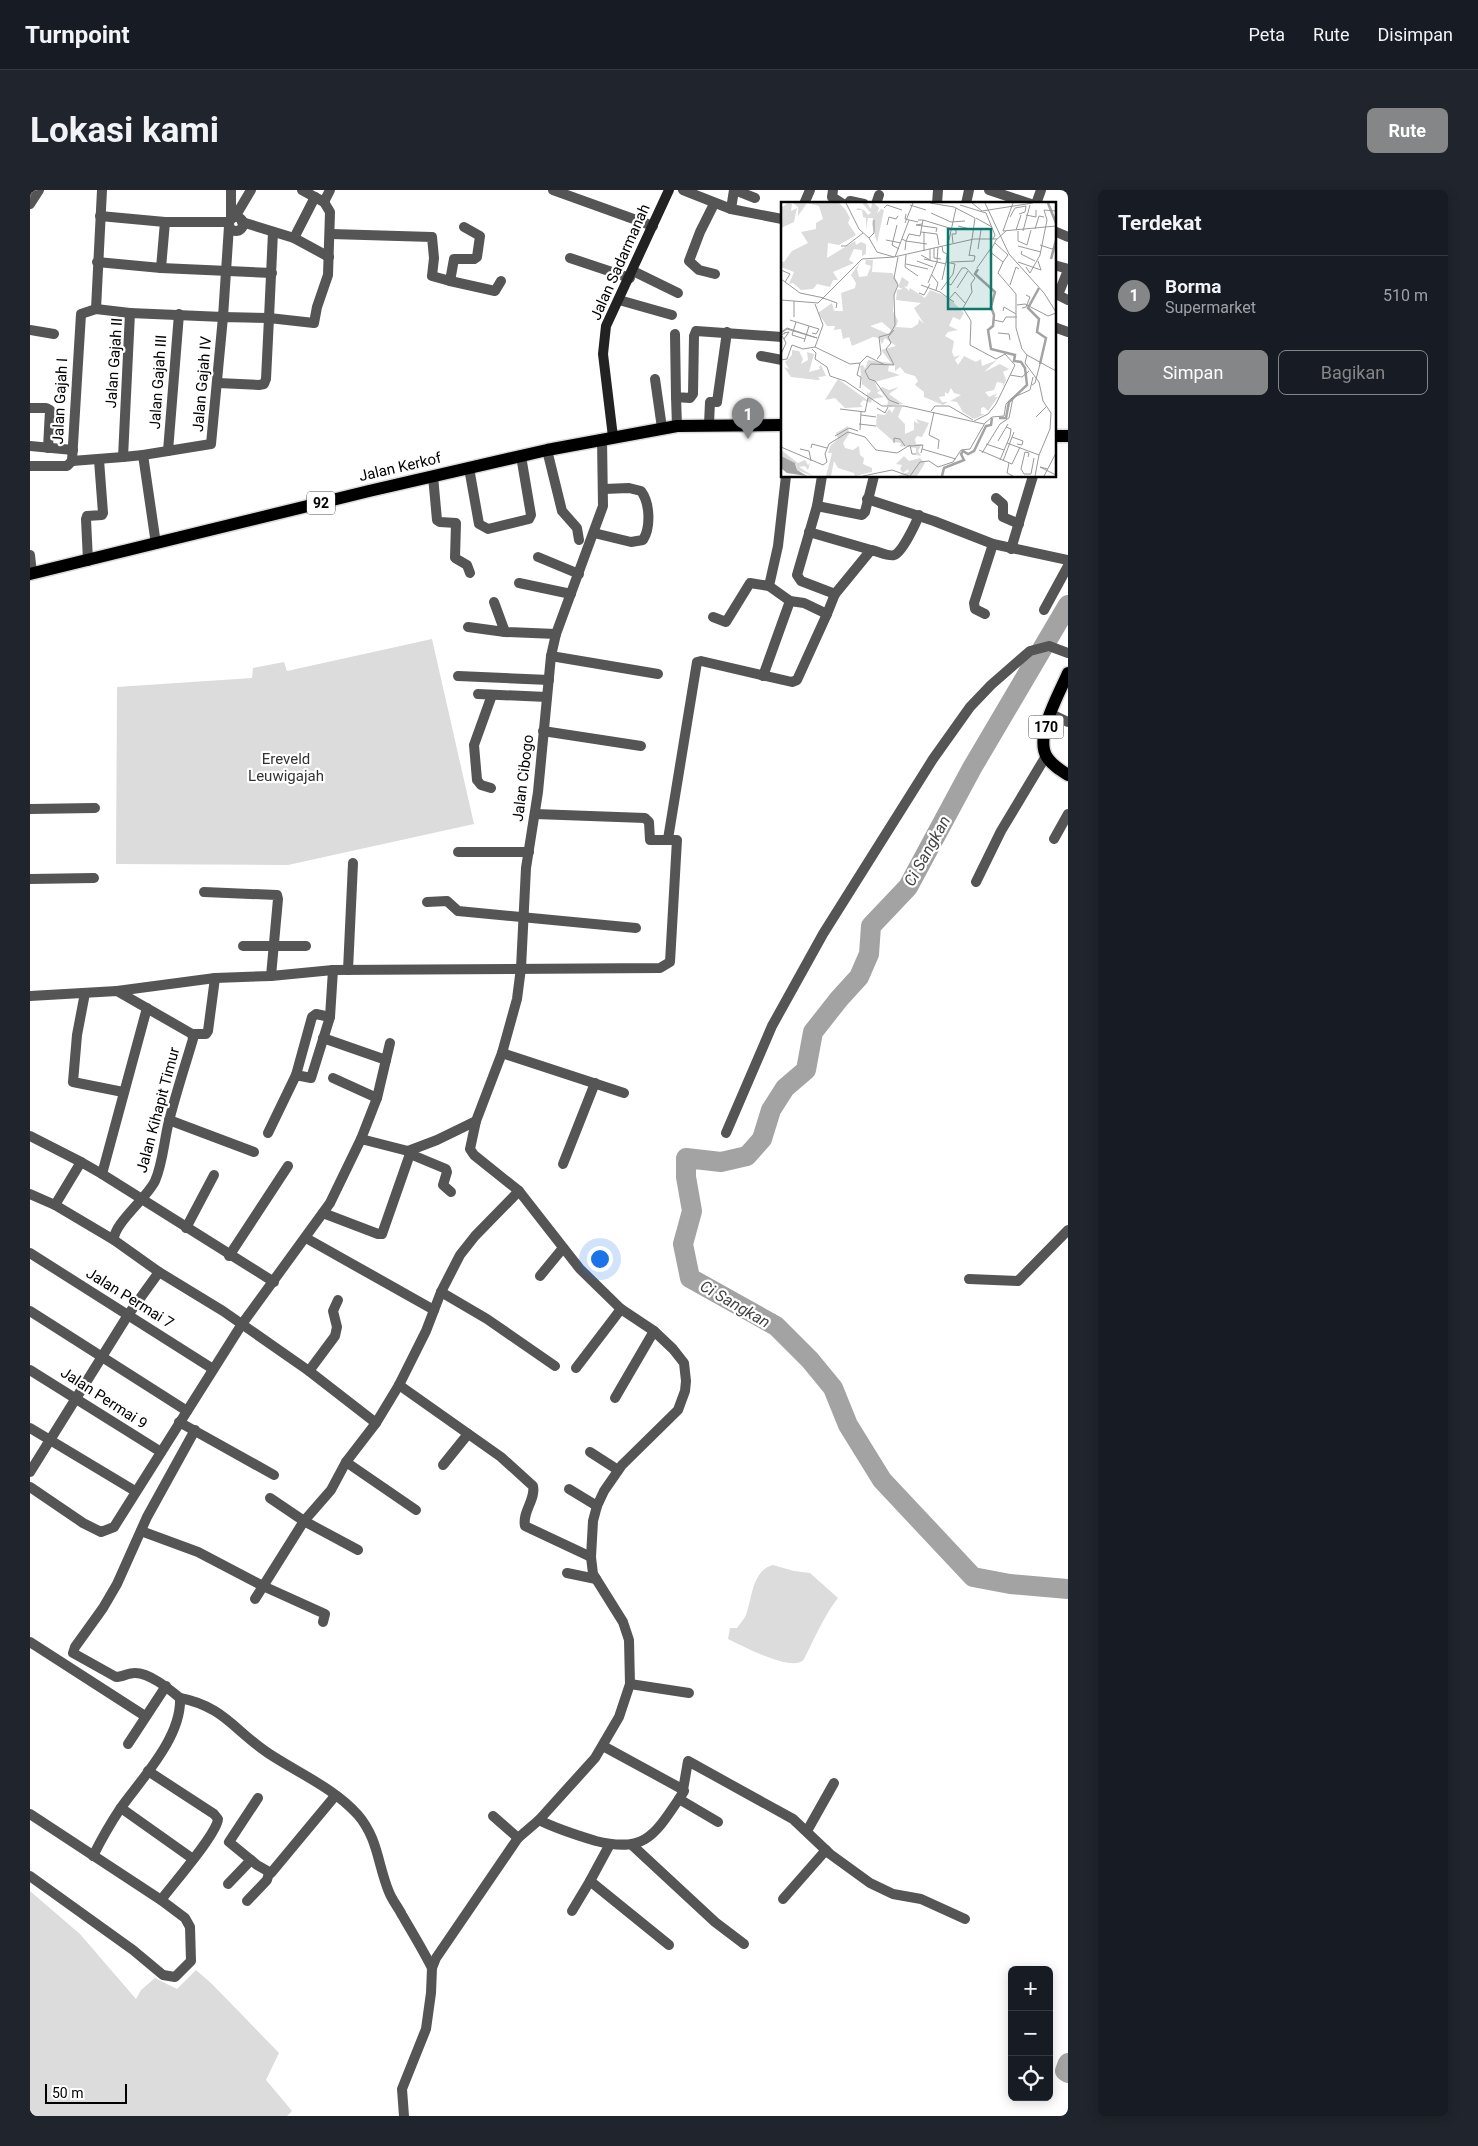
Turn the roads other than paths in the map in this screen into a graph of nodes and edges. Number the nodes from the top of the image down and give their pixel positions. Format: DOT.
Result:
graph roads {
  1 [pos="102,190"];
  2 [pos="231,190"];
  3 [pos="251,190"];
  4 [pos="302,190"];
  5 [pos="330,190"];
  6 [pos="553,190"];
  7 [pos="684,190"];
  8 [pos="735,190"];
  9 [pos="810,190"];
  10 [pos="833,190"];
  11 [pos="989,190"];
  12 [pos="1041,190"];
  13 [pos="665,191"];
  14 [pos="755,198"];
  15 [pos="319,199"];
  16 [pos="805,202"];
  17 [pos="841,202"];
  18 [pos="1025,202"];
  19 [pos="1037,202"];
  20 [pos="714,204"];
  21 [pos="731,209"];
  22 [pos="100,216"];
  23 [pos="781,220"];
  24 [pos="233,221"];
  25 [pos="164,222"];
  26 [pos="652,226"];
  27 [pos="464,227"];
  28 [pos="272,232"];
  29 [pos="1056,232"];
  30 [pos="331,234"];
  31 [pos="1068,237"];
  32 [pos="294,238"];
  33 [pos="329,257"];
  34 [pos="434,258"];
  35 [pos="570,258"];
  36 [pos="454,259"];
  37 [pos="97,262"];
  38 [pos="161,268"];
  39 [pos="1068,269"];
  40 [pos="225,272"];
  41 [pos="272,273"];
  42 [pos="631,274"];
  43 [pos="715,274"];
  44 [pos="501,281"];
  45 [pos="450,282"];
  46 [pos="678,294"];
  47 [pos="1056,294"];
  48 [pos="619,300"];
  49 [pos="1068,300"];
  50 [pos="96,310"];
  51 [pos="130,312"];
  52 [pos="178,314"];
  53 [pos="672,315"];
  54 [pos="223,317"];
  55 [pos="269,318"];
  56 [pos="1056,328"];
  57 [pos="30,330"];
  58 [pos="727,332"];
  59 [pos="1068,332"];
  60 [pos="54,334"];
  61 [pos="675,334"];
  62 [pos="781,337"];
  63 [pos="761,356"];
  64 [pos="781,360"];
  65 [pos="655,379"];
  66 [pos="218,383"];
  67 [pos="676,397"];
  68 [pos="30,408"];
  69 [pos="709,424"];
  70 [pos="781,425"];
  71 [pos="677,426"];
  72 [pos="662,428"];
  73 [pos="608,438"];
  74 [pos="30,446"];
  75 [pos="48,448"];
  76 [pos="547,450"];
  77 [pos="168,452"];
  78 [pos="143,455"];
  79 [pos="72,456"];
  80 [pos="521,456"];
  81 [pos="123,457"];
  82 [pos="99,460"];
  83 [pos="30,466"];
  84 [pos="469,468"];
  85 [pos="433,476"];
  86 [pos="786,478"];
  87 [pos="822,478"];
  88 [pos="873,478"];
  89 [pos="1032,478"];
  90 [pos="604,489"];
  91 [pos="996,498"];
  92 [pos="867,499"];
  93 [pos="818,506"];
  94 [pos="919,515"];
  95 [pos="1019,524"];
  96 [pos="810,532"];
  97 [pos="594,533"];
  98 [pos="579,540"];
  99 [pos="156,544"];
  100 [pos="993,544"];
  101 [pos="1012,549"];
  102 [pos="871,550"];
  103 [pos="30,555"];
  104 [pos="538,557"];
  105 [pos="1068,560"];
  106 [pos="88,561"];
  107 [pos="1068,566"];
  108 [pos="470,573"];
  109 [pos="31,574"];
  110 [pos="579,574"];
  111 [pos="520,583"];
  112 [pos="769,586"];
  113 [pos="571,594"];
  114 [pos="835,594"];
  115 [pos="790,601"];
  116 [pos="494,602"];
  117 [pos="1044,610"];
  118 [pos="827,614"];
  119 [pos="985,614"];
  120 [pos="714,616"];
  121 [pos="468,627"];
  122 [pos="505,632"];
  123 [pos="556,634"];
  124 [pos="1068,652"];
  125 [pos="551,656"];
  126 [pos="1068,673"];
  127 [pos="658,674"];
  128 [pos="458,676"];
  129 [pos="763,676"];
  130 [pos="549,680"];
  131 [pos="478,694"];
  132 [pos="492,695"];
  133 [pos="547,697"];
  134 [pos="1051,714"];
  135 [pos="1068,722"];
  136 [pos="544,731"];
  137 [pos="641,746"];
  138 [pos="1046,756"];
  139 [pos="1068,775"];
  140 [pos="491,788"];
  141 [pos="95,808"];
  142 [pos="30,809"];
  143 [pos="534,814"];
  144 [pos="1068,814"];
  145 [pos="668,839"];
  146 [pos="1054,839"];
  147 [pos="458,852"];
  148 [pos="529,852"];
  149 [pos="352,863"];
  150 [pos="94,878"];
  151 [pos="30,879"];
  152 [pos="976,882"];
  153 [pos="204,892"];
  154 [pos="427,902"];
  155 [pos="523,918"];
  156 [pos="636,928"];
  157 [pos="243,946"];
  158 [pos="274,946"];
  159 [pos="306,946"];
  160 [pos="521,968"];
  161 [pos="334,970"];
  162 [pos="348,970"];
  163 [pos="271,976"];
  164 [pos="215,978"];
  165 [pos="117,991"];
  166 [pos="85,993"];
  167 [pos="30,996"];
  168 [pos="147,1008"];
  169 [pos="330,1018"];
  170 [pos="192,1034"];
  171 [pos="323,1038"];
  172 [pos="390,1042"];
  173 [pos="502,1053"];
  174 [pos="386,1060"];
  175 [pos="296,1075"];
  176 [pos="333,1078"];
  177 [pos="595,1083"];
  178 [pos="123,1092"];
  179 [pos="624,1093"];
  180 [pos="377,1098"];
  181 [pos="170,1120"];
  182 [pos="476,1121"];
  183 [pos="268,1133"];
  184 [pos="726,1133"];
  185 [pos="30,1136"];
  186 [pos="361,1139"];
  187 [pos="254,1152"];
  188 [pos="409,1153"];
  189 [pos="81,1162"];
  190 [pos="563,1164"];
  191 [pos="288,1166"];
  192 [pos="102,1174"];
  193 [pos="214,1175"];
  194 [pos="519,1190"];
  195 [pos="451,1192"];
  196 [pos="30,1194"];
  197 [pos="141,1200"];
  198 [pos="56,1205"];
  199 [pos="323,1213"];
  200 [pos="186,1228"];
  201 [pos="1068,1230"];
  202 [pos="306,1238"];
  203 [pos="114,1240"];
  204 [pos="563,1248"];
  205 [pos="30,1253"];
  206 [pos="229,1256"];
  207 [pos="159,1272"];
  208 [pos="540,1276"];
  209 [pos="969,1279"];
  210 [pos="274,1282"];
  211 [pos="441,1292"];
  212 [pos="338,1300"];
  213 [pos="621,1309"];
  214 [pos="434,1310"];
  215 [pos="30,1311"];
  216 [pos="128,1315"];
  217 [pos="242,1324"];
  218 [pos="654,1331"];
  219 [pos="103,1357"];
  220 [pos="555,1366"];
  221 [pos="576,1368"];
  222 [pos="213,1369"];
  223 [pos="30,1370"];
  224 [pos="309,1371"];
  225 [pos="399,1385"];
  226 [pos="77,1398"];
  227 [pos="615,1398"];
  228 [pos="187,1411"];
  229 [pos="179,1422"];
  230 [pos="376,1423"];
  231 [pos="30,1428"];
  232 [pos="195,1430"];
  233 [pos="468,1434"];
  234 [pos="49,1441"];
  235 [pos="160,1452"];
  236 [pos="590,1452"];
  237 [pos="346,1462"];
  238 [pos="442,1465"];
  239 [pos="618,1470"];
  240 [pos="30,1472"];
  241 [pos="274,1475"];
  242 [pos="30,1487"];
  243 [pos="569,1489"];
  244 [pos="135,1491"];
  245 [pos="270,1498"];
  246 [pos="597,1506"];
  247 [pos="416,1510"];
  248 [pos="304,1521"];
  249 [pos="141,1531"];
  250 [pos="358,1550"];
  251 [pos="591,1557"];
  252 [pos="567,1573"];
  253 [pos="596,1579"];
  254 [pos="263,1586"];
  255 [pos="254,1600"];
  256 [pos="323,1622"];
  257 [pos="30,1642"];
  258 [pos="630,1684"];
  259 [pos="166,1686"];
  260 [pos="689,1693"];
  261 [pos="180,1698"];
  262 [pos="146,1716"];
  263 [pos="128,1744"];
  264 [pos="603,1746"];
  265 [pos="148,1771"];
  266 [pos="834,1783"];
  267 [pos="679,1791"];
  268 [pos="335,1796"];
  269 [pos="258,1798"];
  270 [pos="121,1808"];
  271 [pos="30,1814"];
  272 [pos="493,1816"];
  273 [pos="538,1820"];
  274 [pos="718,1822"];
  275 [pos="807,1831"];
  276 [pos="518,1838"];
  277 [pos="610,1844"];
  278 [pos="632,1845"];
  279 [pos="826,1850"];
  280 [pos="93,1856"];
  281 [pos="193,1859"];
  282 [pos="251,1860"];
  283 [pos="269,1873"];
  284 [pos="30,1876"];
  285 [pos="590,1882"];
  286 [pos="228,1884"];
  287 [pos="783,1899"];
  288 [pos="161,1900"];
  289 [pos="248,1901"];
  290 [pos="572,1911"];
  291 [pos="965,1919"];
  292 [pos="744,1944"];
  293 [pos="669,1945"];
  294 [pos="432,1968"];
  295 [pos="404,2116"];
  1 -- 22 [label="street"];
  2 -- 24 [label="street"];
  3 -- 24 [label="street"];
  4 -- 15 [label="street"];
  5 -- 15 [label="street"];
  6 -- 26 [label="street"];
  7 -- 20 [label="street"];
  8 -- 14 [label="street"];
  8 -- 21 [label="street"];
  9 -- 16 [label="street"];
  10 -- 17 [label="street"];
  11 -- 18 [label="street"];
  12 -- 19 [label="street"];
  13 -- 26 [label="main road, Jalan Sadarmanah"];
  15 -- 30 [label="street"];
  15 -- 32 [label="street"];
  20 -- 21 [label="street"];
  20 -- 43 [label="street"];
  21 -- 23 [label="street"];
  22 -- 25 [label="street"];
  22 -- 37 [label="street"];
  24 -- 25 [label="street"];
  24 -- 28 [label="street"];
  24 -- 40 [label="street"];
  25 -- 38 [label="street"];
  26 -- 42 [label="main road, Jalan Sadarmanah"];
  27 -- 36 [label="street"];
  28 -- 32 [label="street"];
  28 -- 41 [label="street"];
  29 -- 31 [label="street"];
  30 -- 33 [label="street"];
  30 -- 34 [label="street"];
  32 -- 33 [label="street"];
  33 -- 55 [label="street, Jalan Gajah II"];
  34 -- 36 [label="street"];
  34 -- 45 [label="street"];
  35 -- 42 [label="street"];
  36 -- 45 [label="street"];
  37 -- 38 [label="street"];
  37 -- 50 [label="street"];
  38 -- 40 [label="street"];
  39 -- 47 [label="street"];
  40 -- 41 [label="street"];
  40 -- 54 [label="street"];
  41 -- 55 [label="street"];
  42 -- 46 [label="street"];
  42 -- 48 [label="main road, Jalan Sadarmanah"];
  44 -- 45 [label="street"];
  47 -- 49 [label="street"];
  48 -- 53 [label="street"];
  48 -- 73 [label="main road, Jalan Sadarmanah"];
  50 -- 51 [label="street"];
  50 -- 79 [label="street, Jalan Gajah I"];
  51 -- 52 [label="street, Jalan Gajah II"];
  51 -- 81 [label="street, Jalan Gajah II"];
  52 -- 54 [label="street, Jalan Gajah II"];
  52 -- 77 [label="street, Jalan Gajah III"];
  54 -- 55 [label="street, Jalan Gajah II"];
  54 -- 66 [label="street, Jalan Gajah IV"];
  55 -- 66 [label="street"];
  56 -- 59 [label="street"];
  57 -- 60 [label="street"];
  58 -- 62 [label="street"];
  58 -- 67 [label="street"];
  58 -- 69 [label="street"];
  61 -- 67 [label="street"];
  63 -- 64 [label="street"];
  65 -- 72 [label="street"];
  66 -- 77 [label="street, Jalan Gajah IV"];
  67 -- 71 [label="street"];
  68 -- 75 [label="street"];
  69 -- 70 [label="main road, Jalan Kerkof / 92"];
  69 -- 71 [label="main road, Jalan Kerkof / 92"];
  71 -- 72 [label="main road, Jalan Kerkof / 92"];
  72 -- 73 [label="main road, Jalan Kerkof / 92"];
  73 -- 76 [label="main road, Jalan Kerkof / 92"];
  73 -- 90 [label="street, Jalan Cibogo"];
  74 -- 75 [label="street"];
  75 -- 79 [label="street"];
  76 -- 80 [label="main road, Jalan Kerkof / 92"];
  76 -- 98 [label="street"];
  77 -- 78 [label="street, Jalan Gajah IV"];
  78 -- 81 [label="street"];
  78 -- 99 [label="street"];
  79 -- 82 [label="street"];
  79 -- 83 [label="street, Jalan Gajah I"];
  80 -- 84 [label="main road, Jalan Kerkof / 92"];
  80 -- 84 [label="street"];
  81 -- 82 [label="street"];
  82 -- 106 [label="street"];
  84 -- 85 [label="main road, Jalan Kerkof / 92"];
  85 -- 99 [label="main road, Jalan Kerkof / 92"];
  85 -- 108 [label="street"];
  86 -- 112 [label="street"];
  87 -- 93 [label="street"];
  88 -- 92 [label="street"];
  89 -- 95 [label="street"];
  90 -- 97 [label="street, Jalan Cibogo"];
  90 -- 97 [label="street"];
  91 -- 95 [label="street"];
  92 -- 93 [label="street"];
  92 -- 94 [label="street"];
  93 -- 96 [label="street"];
  94 -- 100 [label="street"];
  94 -- 102 [label="street"];
  95 -- 101 [label="street"];
  96 -- 102 [label="street"];
  96 -- 114 [label="street"];
  97 -- 110 [label="street, Jalan Cibogo"];
  99 -- 106 [label="main road, Jalan Kerkof / 92"];
  100 -- 101 [label="street"];
  100 -- 119 [label="street"];
  101 -- 105 [label="street"];
  102 -- 114 [label="street"];
  103 -- 109 [label="street"];
  104 -- 110 [label="street"];
  106 -- 109 [label="main road, Jalan Kerkof / 92"];
  107 -- 117 [label="street"];
  110 -- 113 [label="street, Jalan Cibogo"];
  111 -- 113 [label="street"];
  112 -- 115 [label="street"];
  112 -- 120 [label="street"];
  113 -- 123 [label="street, Jalan Cibogo"];
  114 -- 118 [label="street"];
  115 -- 118 [label="street"];
  115 -- 129 [label="street"];
  116 -- 122 [label="street"];
  118 -- 129 [label="street"];
  121 -- 122 [label="street"];
  122 -- 123 [label="street"];
  123 -- 125 [label="street, Jalan Cibogo"];
  124 -- 184 [label="street"];
  125 -- 127 [label="street"];
  125 -- 130 [label="street, Jalan Cibogo"];
  126 -- 134 [label="main road, 170"];
  128 -- 130 [label="street"];
  129 -- 145 [label="street"];
  130 -- 133 [label="street, Jalan Cibogo"];
  131 -- 132 [label="street"];
  132 -- 133 [label="street"];
  132 -- 140 [label="street"];
  133 -- 136 [label="street, Jalan Cibogo"];
  134 -- 135 [label="street"];
  134 -- 138 [label="main road, 170"];
  136 -- 137 [label="street"];
  136 -- 143 [label="street, Jalan Cibogo"];
  138 -- 139 [label="main road, 170"];
  138 -- 152 [label="street"];
  141 -- 142 [label="street"];
  143 -- 145 [label="street"];
  143 -- 148 [label="street, Jalan Cibogo"];
  144 -- 146 [label="street"];
  145 -- 160 [label="street"];
  147 -- 148 [label="street"];
  148 -- 155 [label="street, Jalan Cibogo"];
  149 -- 162 [label="street"];
  150 -- 151 [label="street"];
  153 -- 158 [label="street"];
  154 -- 155 [label="street"];
  155 -- 156 [label="street"];
  155 -- 160 [label="street, Jalan Cibogo"];
  157 -- 158 [label="street"];
  158 -- 159 [label="street"];
  158 -- 163 [label="street"];
  160 -- 162 [label="street"];
  160 -- 173 [label="street, Jalan Cibogo"];
  161 -- 162 [label="street"];
  161 -- 163 [label="street"];
  161 -- 169 [label="street"];
  163 -- 164 [label="street"];
  164 -- 165 [label="street"];
  164 -- 170 [label="street"];
  165 -- 166 [label="street"];
  165 -- 168 [label="street, Jalan Kihapit Timur"];
  166 -- 167 [label="street"];
  166 -- 178 [label="street"];
  168 -- 170 [label="street, Jalan Kihapit Timur"];
  168 -- 178 [label="street"];
  169 -- 171 [label="street"];
  169 -- 175 [label="street"];
  170 -- 181 [label="street, Jalan Kihapit Timur"];
  171 -- 174 [label="street"];
  171 -- 175 [label="street"];
  172 -- 174 [label="street"];
  173 -- 177 [label="street"];
  173 -- 182 [label="street, Jalan Cibogo"];
  174 -- 180 [label="street"];
  175 -- 183 [label="street"];
  176 -- 180 [label="street"];
  177 -- 179 [label="street"];
  177 -- 190 [label="street"];
  178 -- 192 [label="street"];
  180 -- 186 [label="street"];
  181 -- 187 [label="street"];
  181 -- 197 [label="street, Jalan Kihapit Timur"];
  182 -- 188 [label="street"];
  182 -- 194 [label="street, Jalan Cibogo"];
  185 -- 189 [label="street"];
  186 -- 188 [label="street"];
  186 -- 199 [label="street"];
  188 -- 195 [label="street"];
  188 -- 199 [label="street"];
  189 -- 192 [label="street"];
  189 -- 198 [label="street"];
  191 -- 206 [label="street"];
  192 -- 197 [label="street"];
  193 -- 200 [label="street"];
  194 -- 204 [label="street"];
  194 -- 211 [label="street"];
  196 -- 198 [label="street"];
  197 -- 200 [label="street"];
  197 -- 203 [label="street, Jalan Kihapit Timur"];
  198 -- 203 [label="street"];
  199 -- 202 [label="street"];
  200 -- 206 [label="street"];
  201 -- 209 [label="street"];
  202 -- 210 [label="street"];
  202 -- 214 [label="street"];
  203 -- 207 [label="street"];
  204 -- 208 [label="street"];
  204 -- 213 [label="street"];
  205 -- 216 [label="street, Jalan Permai 7"];
  206 -- 210 [label="street"];
  207 -- 216 [label="street"];
  207 -- 217 [label="street"];
  210 -- 217 [label="street"];
  211 -- 214 [label="street"];
  211 -- 220 [label="street"];
  212 -- 224 [label="street"];
  213 -- 218 [label="street"];
  213 -- 221 [label="street"];
  214 -- 225 [label="street"];
  215 -- 219 [label="street"];
  216 -- 219 [label="street"];
  216 -- 222 [label="street, Jalan Permai 7"];
  217 -- 222 [label="street"];
  217 -- 224 [label="street"];
  218 -- 227 [label="street"];
  218 -- 239 [label="street"];
  219 -- 226 [label="street"];
  219 -- 228 [label="street"];
  222 -- 228 [label="street"];
  223 -- 226 [label="street, Jalan Permai 9"];
  224 -- 230 [label="street"];
  225 -- 230 [label="street"];
  225 -- 233 [label="street"];
  226 -- 234 [label="street"];
  226 -- 235 [label="street, Jalan Permai 9"];
  228 -- 229 [label="street"];
  229 -- 232 [label="street"];
  229 -- 235 [label="street"];
  230 -- 237 [label="street"];
  231 -- 234 [label="street"];
  232 -- 241 [label="street"];
  232 -- 249 [label="street"];
  233 -- 238 [label="street"];
  233 -- 251 [label="street"];
  234 -- 240 [label="street"];
  234 -- 244 [label="street"];
  235 -- 244 [label="street"];
  236 -- 239 [label="street"];
  237 -- 247 [label="street"];
  237 -- 248 [label="street"];
  239 -- 246 [label="street"];
  242 -- 244 [label="street"];
  243 -- 246 [label="street"];
  245 -- 248 [label="street"];
  246 -- 251 [label="street"];
  248 -- 250 [label="street"];
  248 -- 254 [label="street"];
  249 -- 254 [label="street"];
  249 -- 259 [label="street"];
  251 -- 253 [label="street"];
  252 -- 253 [label="street"];
  253 -- 258 [label="street"];
  254 -- 255 [label="street"];
  254 -- 256 [label="street"];
  257 -- 262 [label="street"];
  258 -- 260 [label="street"];
  258 -- 264 [label="street"];
  259 -- 261 [label="street"];
  259 -- 262 [label="street"];
  261 -- 265 [label="street"];
  261 -- 268 [label="street"];
  262 -- 263 [label="street"];
  264 -- 267 [label="street"];
  264 -- 273 [label="street"];
  265 -- 270 [label="street"];
  265 -- 281 [label="street"];
  266 -- 275 [label="street"];
  267 -- 274 [label="street"];
  267 -- 275 [label="street"];
  267 -- 278 [label="street"];
  268 -- 283 [label="street"];
  268 -- 294 [label="street"];
  269 -- 282 [label="street"];
  270 -- 280 [label="street"];
  270 -- 281 [label="street"];
  271 -- 280 [label="street"];
  272 -- 276 [label="street"];
  273 -- 276 [label="street"];
  273 -- 277 [label="street"];
  275 -- 279 [label="street"];
  276 -- 294 [label="street"];
  277 -- 278 [label="street"];
  277 -- 285 [label="street"];
  278 -- 292 [label="street"];
  279 -- 287 [label="street"];
  279 -- 291 [label="street"];
  280 -- 288 [label="street"];
  281 -- 288 [label="street"];
  282 -- 283 [label="street"];
  282 -- 286 [label="street"];
  283 -- 289 [label="street"];
  284 -- 288 [label="street"];
  285 -- 290 [label="street"];
  285 -- 293 [label="street"];
  294 -- 295 [label="street"];
}
